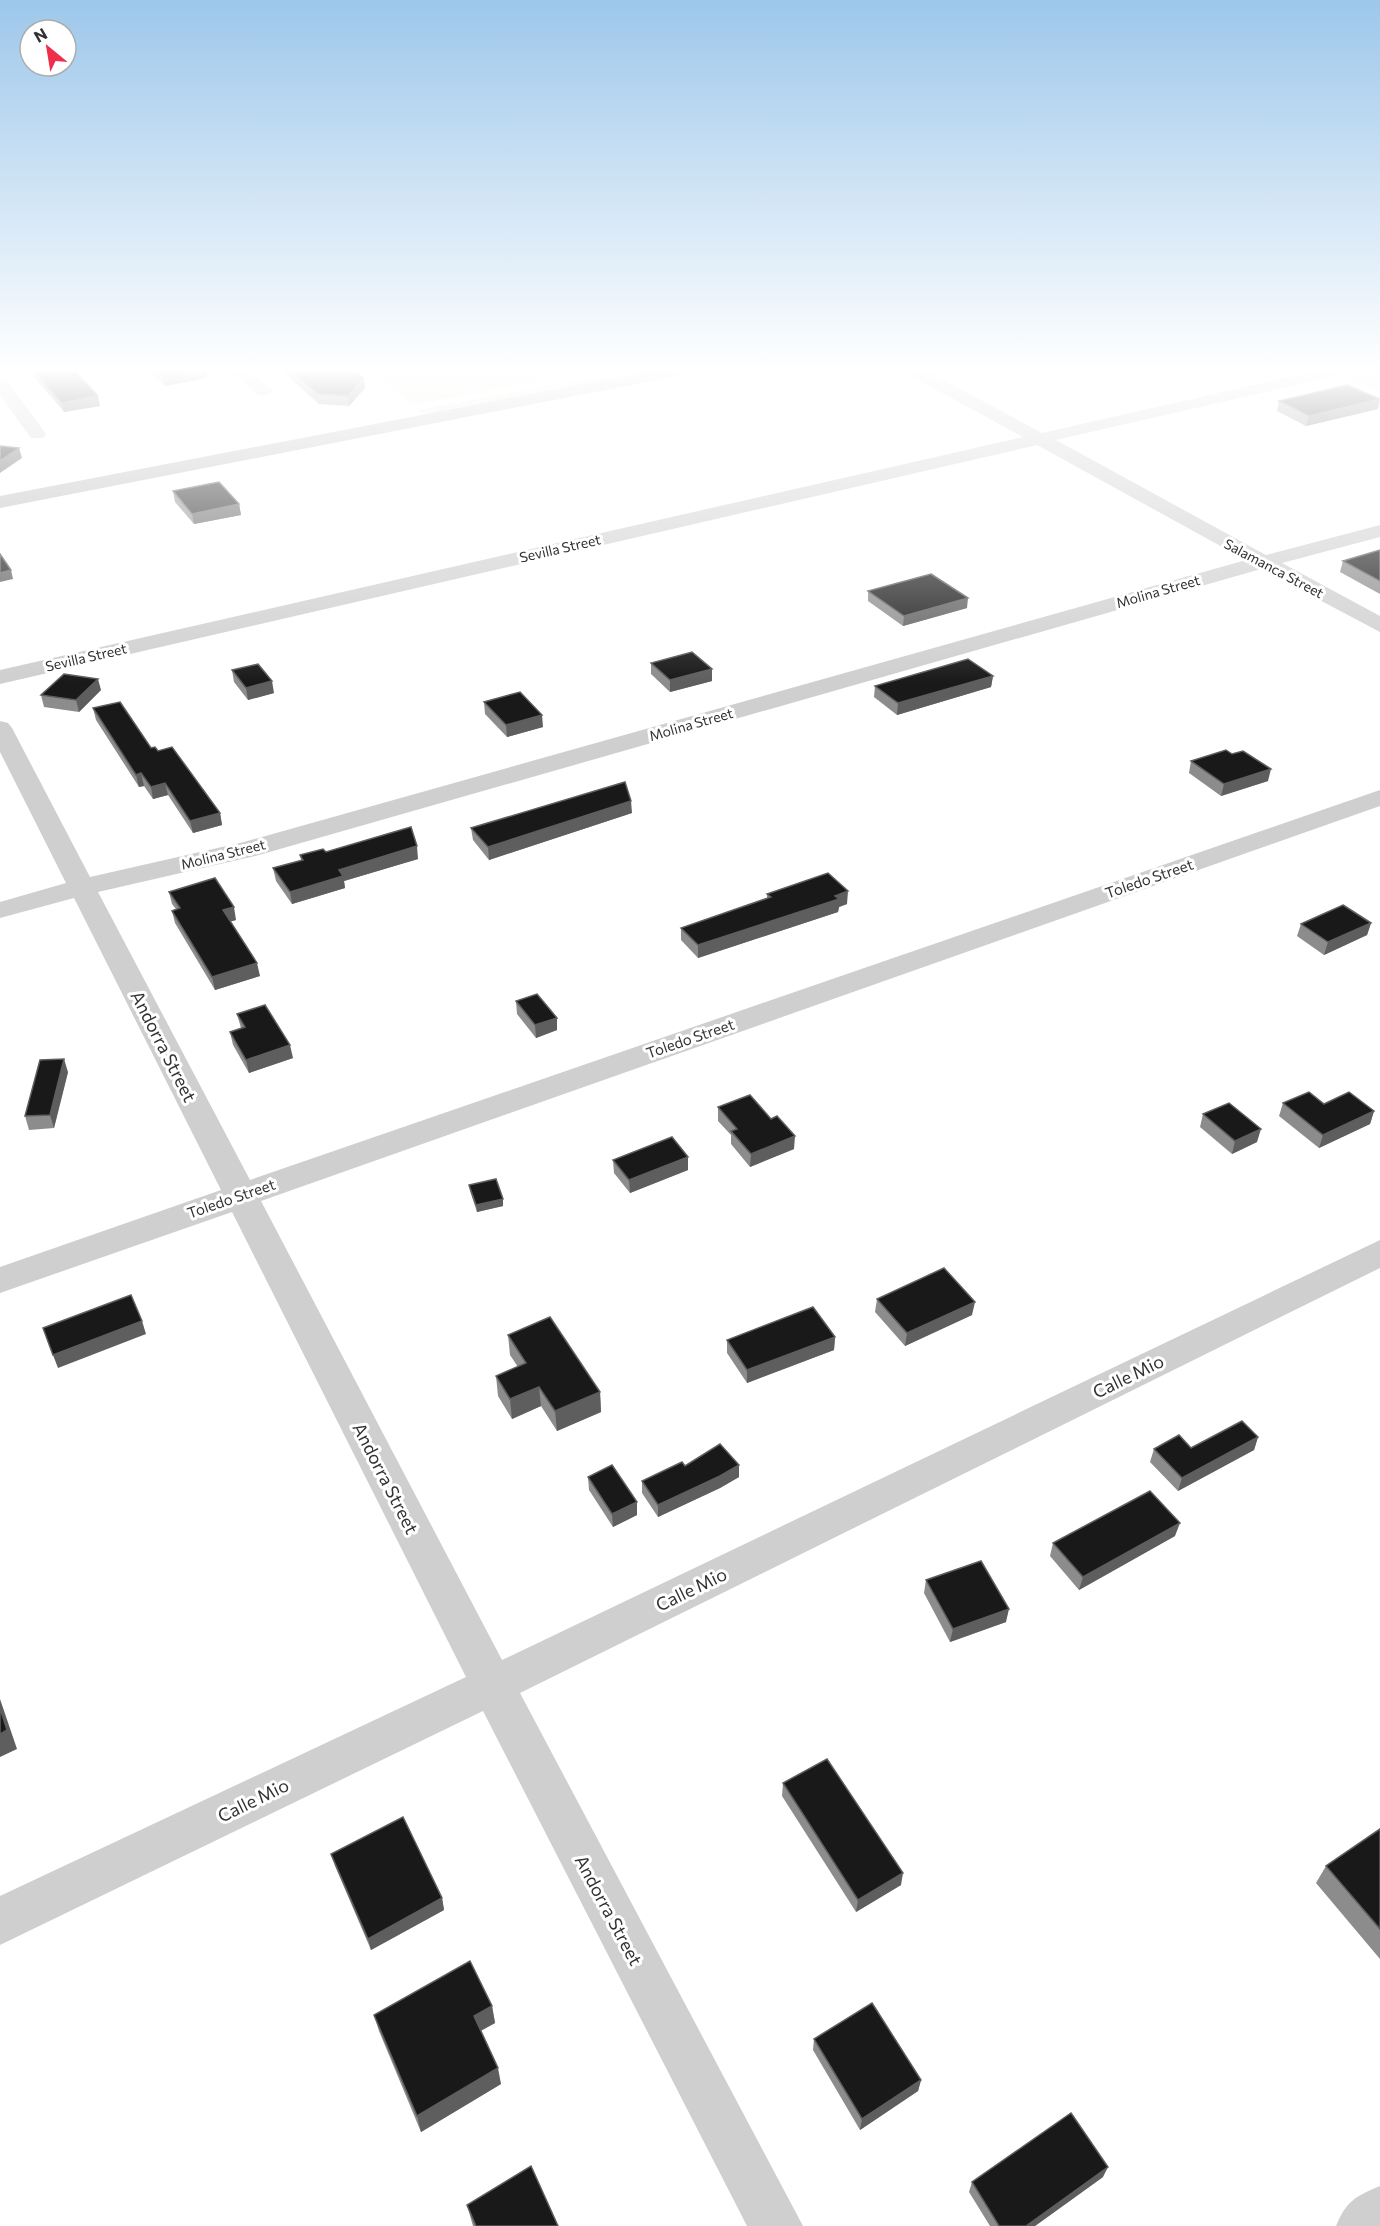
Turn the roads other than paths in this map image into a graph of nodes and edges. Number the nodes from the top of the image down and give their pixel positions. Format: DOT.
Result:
graph roads {
  1 [pos="135,476"];
  2 [pos="878,476"];
  3 [pos="1106,476"];
  4 [pos="0,502"];
  5 [pos="1380,531"];
  6 [pos="1262,562"];
  7 [pos="1380,625"];
  8 [pos="0,677"];
  9 [pos="0,728"];
  10 [pos="1380,798"];
  11 [pos="83,887"];
  12 [pos="0,910"];
  13 [pos="241,1194"];
  14 [pos="1380,1253"];
  15 [pos="0,1280"];
  16 [pos="492,1685"];
  17 [pos="0,1921"];
  18 [pos="1380,2213"];
  19 [pos="776,2226"];
  20 [pos="1363,2226"];
  1 -- 4 [label="main road"];
  2 -- 8 [label="street, Sevilla Street"];
  3 -- 6 [label="street, Salamanca Street"];
  5 -- 6 [label="street, Molina Street"];
  6 -- 7 [label="street, Salamanca Street"];
  6 -- 11 [label="street, Molina Street"];
  9 -- 11 [label="street, Andorra Street"];
  10 -- 13 [label="street, Toledo Street"];
  11 -- 12 [label="street, Molina Street"];
  11 -- 13 [label="street, Andorra Street"];
  13 -- 15 [label="street, Toledo Street"];
  13 -- 16 [label="street, Andorra Street"];
  14 -- 16 [label="street, Calle Mio"];
  16 -- 17 [label="street, Calle Mio"];
  16 -- 19 [label="street, Andorra Street"];
  18 -- 20 [label="street"];
}
